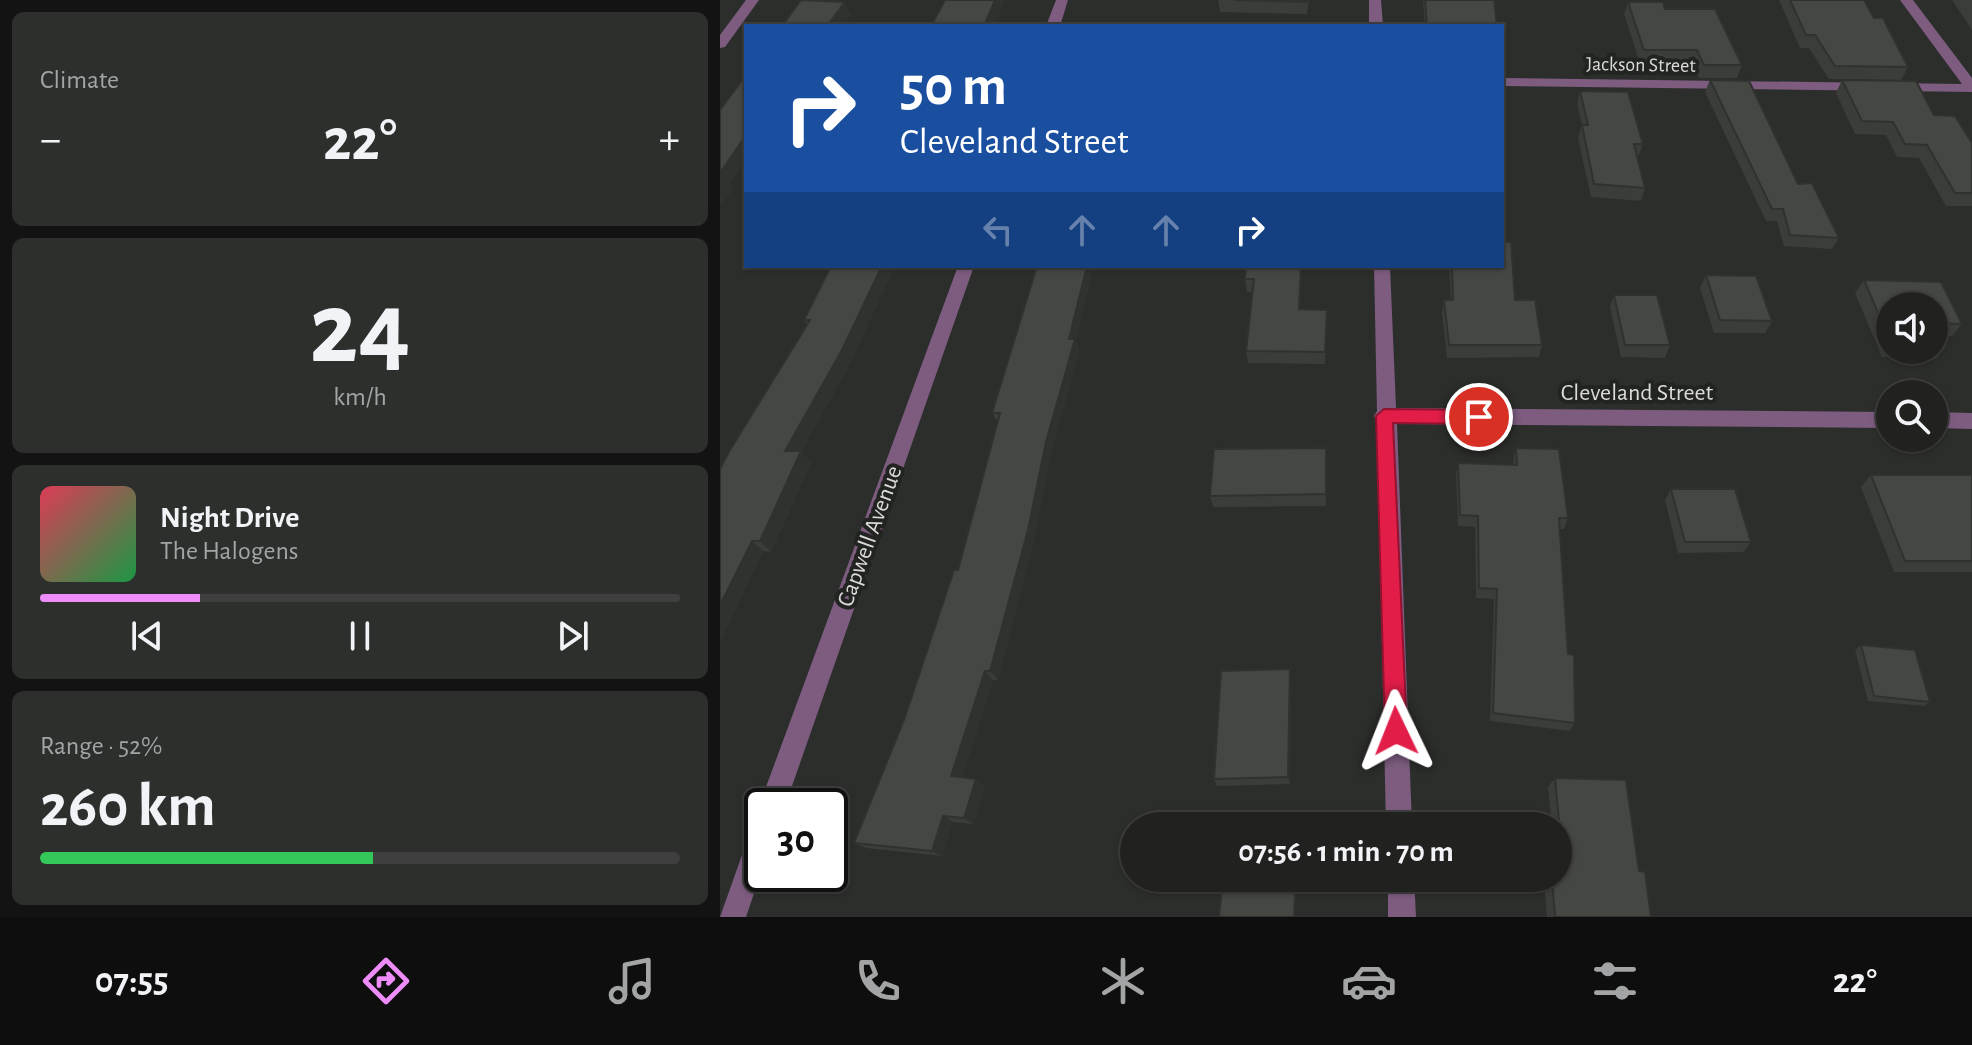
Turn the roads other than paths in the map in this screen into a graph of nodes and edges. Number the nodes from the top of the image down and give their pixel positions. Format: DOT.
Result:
graph roads {
  1 [pos="753,0"];
  2 [pos="1062,0"];
  3 [pos="1375,0"];
  4 [pos="1906,0"];
  5 [pos="1054,24"];
  6 [pos="1376,24"];
  7 [pos="720,44"];
  8 [pos="1504,82"];
  9 [pos="1972,88"];
  10 [pos="965,268"];
  11 [pos="1382,268"];
  12 [pos="1384,416"];
  13 [pos="1876,420"];
  14 [pos="1948,420"];
  15 [pos="1972,421"];
  16 [pos="778,788"];
  17 [pos="1398,812"];
  18 [pos="744,883"];
  19 [pos="1401,892"];
  20 [pos="732,917"];
  21 [pos="1402,917"];
  1 -- 7 [label="street"];
  2 -- 5 [label="street"];
  3 -- 6 [label="street"];
  4 -- 9 [label="street"];
  8 -- 9 [label="street, Jackson Street"];
  10 -- 16 [label="street, Capwell Avenue"];
  11 -- 12 [label="street"];
  12 -- 13 [label="street, Cleveland Street"];
  12 -- 17 [label="street"];
  14 -- 15 [label="street"];
  18 -- 20 [label="street"];
  19 -- 21 [label="street"];
}
